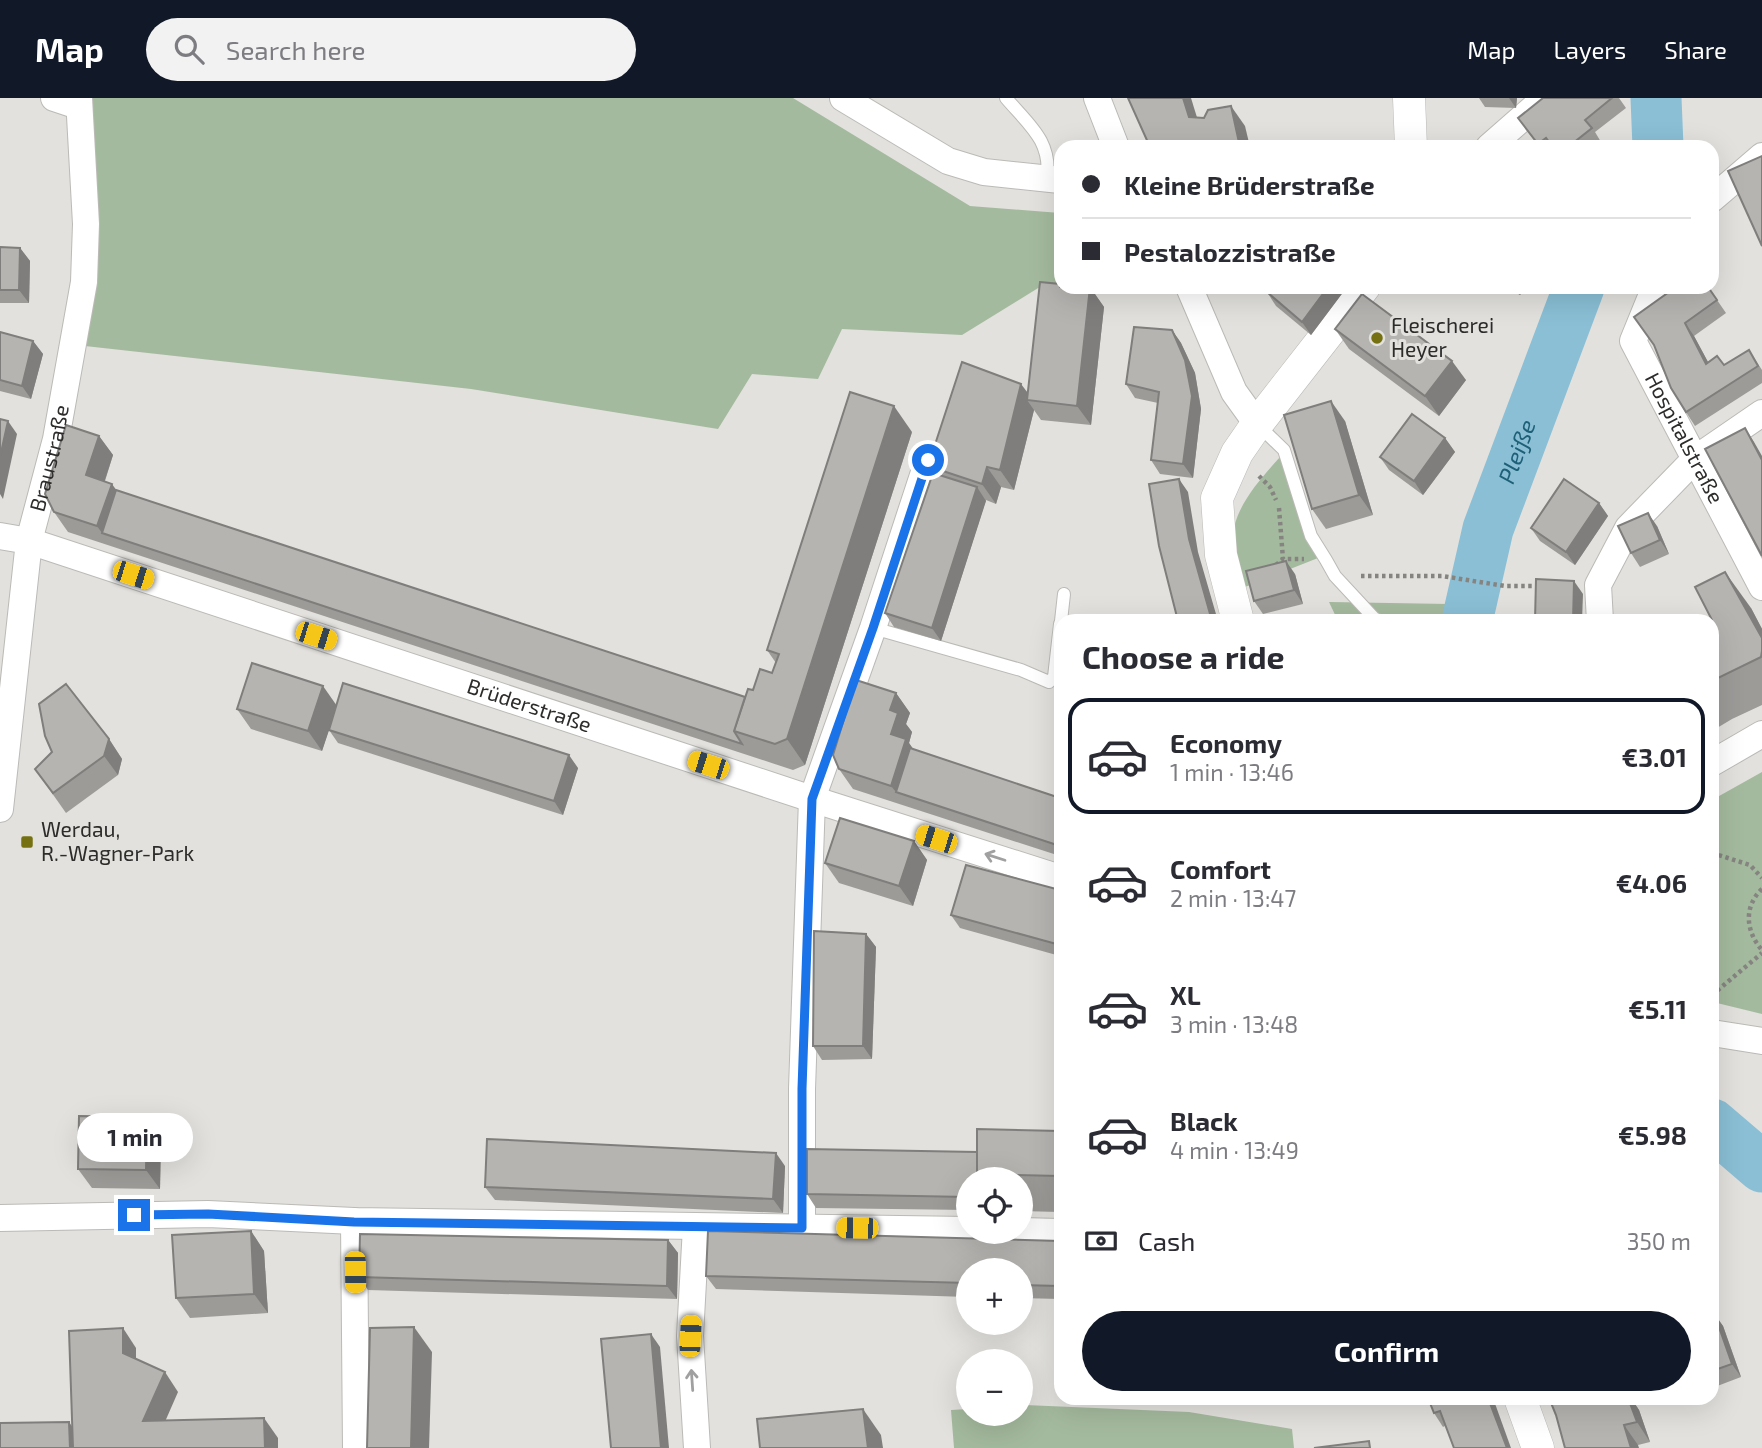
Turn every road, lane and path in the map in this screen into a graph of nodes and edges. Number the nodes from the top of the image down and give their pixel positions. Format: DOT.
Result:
graph roads {
  1 [pos="843,98"];
  2 [pos="1006,98"];
  3 [pos="1097,98"];
  4 [pos="1409,98"];
  5 [pos="1545,98"];
  6 [pos="71,101"];
  7 [pos="1113,140"];
  8 [pos="1411,140"];
  9 [pos="1497,140"];
  10 [pos="1762,156"];
  11 [pos="1054,179"];
  12 [pos="1719,193"];
  13 [pos="1192,294"];
  14 [pos="1359,294"];
  15 [pos="1652,294"];
  16 [pos="1762,414"];
  17 [pos="1257,424"];
  18 [pos="1237,453"];
  19 [pos="1695,459"];
  20 [pos="928,460"];
  21 [pos="0,536"];
  22 [pos="29,541"];
  23 [pos="1283,559"];
  24 [pos="1325,560"];
  25 [pos="1274,566"];
  26 [pos="1335,576"];
  27 [pos="1545,586"];
  28 [pos="1762,587"];
  29 [pos="1064,594"];
  30 [pos="1062,614"];
  31 [pos="1236,614"];
  32 [pos="1370,614"];
  33 [pos="1600,614"];
  34 [pos="873,628"];
  35 [pos="1054,677"];
  36 [pos="1762,734"];
  37 [pos="1719,759"];
  38 [pos="812,799"];
  39 [pos="0,809"];
  40 [pos="1719,855"];
  41 [pos="1054,876"];
  42 [pos="1762,878"];
  43 [pos="1762,889"];
  44 [pos="1762,952"];
  45 [pos="1719,989"];
  46 [pos="1719,1033"];
  47 [pos="1762,1041"];
  48 [pos="0,1218"];
  49 [pos="354,1222"];
  50 [pos="695,1227"];
  51 [pos="802,1228"];
  52 [pos="956,1230"];
  53 [pos="1033,1231"];
  54 [pos="1054,1232"];
  55 [pos="1523,1405"];
  56 [pos="356,1448"];
  57 [pos="697,1448"];
  58 [pos="1538,1448"];
  1 -- 11 [label="street"];
  2 -- 11 [label="lane"];
  3 -- 7 [label="street"];
  4 -- 8 [label="street"];
  5 -- 9 [label="street"];
  6 -- 22 [label="street, Braustraße"];
  10 -- 12 [label="street"];
  13 -- 17 [label="street"];
  14 -- 17 [label="street"];
  15 -- 19 [label="street, Hospitalstraße"];
  16 -- 19 [label="street"];
  17 -- 18 [label="street"];
  17 -- 24 [label="lane"];
  18 -- 23 [label="path"];
  18 -- 31 [label="street"];
  19 -- 28 [label="street, Hospitalstraße"];
  19 -- 33 [label="street"];
  20 -- 34 [label="street"];
  21 -- 22 [label="street, Brüderstraße"];
  22 -- 38 [label="street, Brüderstraße"];
  22 -- 39 [label="street, Braustraße"];
  23 -- 24 [label="path"];
  23 -- 25 [label="path"];
  24 -- 26 [label="lane"];
  26 -- 27 [label="path"];
  26 -- 32 [label="lane"];
  29 -- 30 [label="lane"];
  34 -- 35 [label="lane"];
  34 -- 38 [label="street"];
  36 -- 37 [label="street"];
  41 -- 38 [label="street, Brüderstraße, one-way"];
  38 -- 51 [label="street"];
  40 -- 42 [label="path"];
  43 -- 44 [label="path"];
  44 -- 45 [label="path"];
  46 -- 47 [label="street"];
  48 -- 49 [label="street"];
  49 -- 50 [label="street"];
  49 -- 56 [label="street"];
  50 -- 51 [label="street"];
  57 -- 50 [label="street, one-way"];
  51 -- 52 [label="street"];
  53 -- 54 [label="street"];
  55 -- 58 [label="street"];
}
